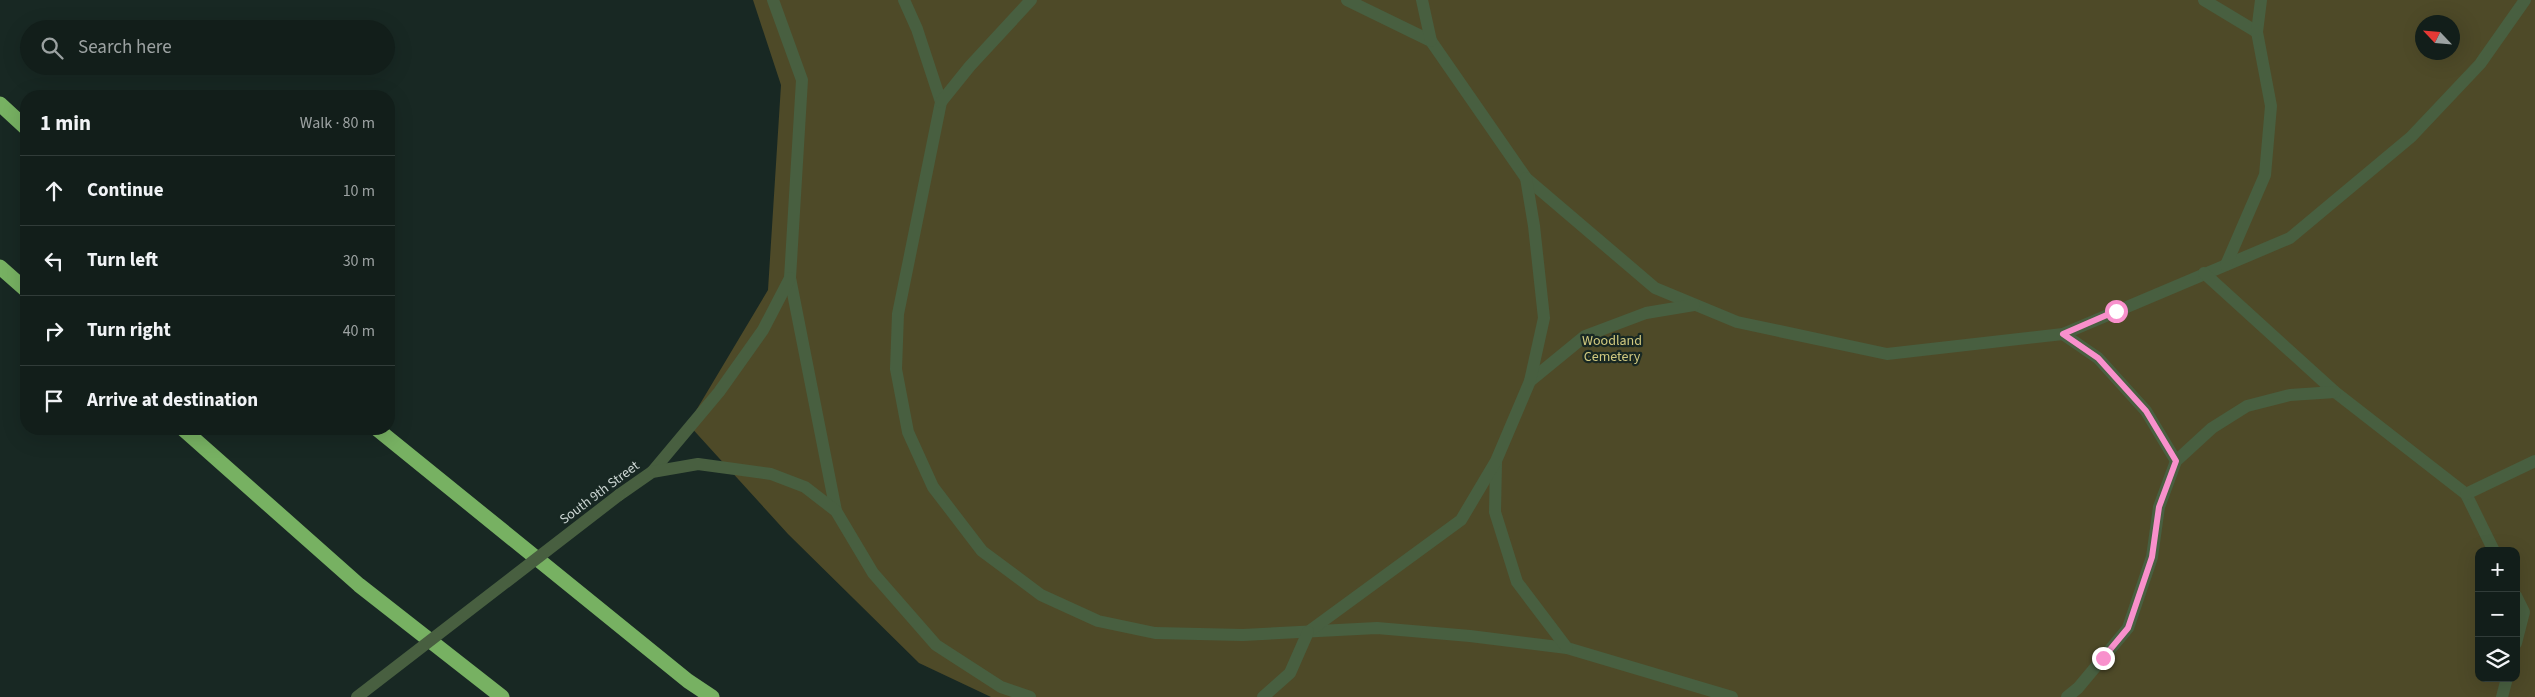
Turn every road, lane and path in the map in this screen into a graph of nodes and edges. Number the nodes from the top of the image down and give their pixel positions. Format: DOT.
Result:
graph roads {
  1 [pos="774,0"];
  2 [pos="904,0"];
  3 [pos="1030,0"];
  4 [pos="1347,0"];
  5 [pos="1422,0"];
  6 [pos="2204,0"];
  7 [pos="2262,0"];
  8 [pos="2525,0"];
  9 [pos="2256,32"];
  10 [pos="1431,40"];
  11 [pos="941,102"];
  12 [pos="0,104"];
  13 [pos="20,122"];
  14 [pos="1526,178"];
  15 [pos="2226,264"];
  16 [pos="0,267"];
  17 [pos="2204,273"];
  18 [pos="790,278"];
  19 [pos="20,285"];
  20 [pos="1695,304"];
  21 [pos="2063,334"];
  22 [pos="1530,381"];
  23 [pos="2335,392"];
  24 [pos="189,435"];
  25 [pos="384,435"];
  26 [pos="1496,460"];
  27 [pos="2176,461"];
  28 [pos="2535,461"];
  29 [pos="652,472"];
  30 [pos="2466,494"];
  31 [pos="836,511"];
  32 [pos="2492,547"];
  33 [pos="2520,601"];
  34 [pos="2530,612"];
  35 [pos="1308,632"];
  36 [pos="2518,637"];
  37 [pos="1567,648"];
  38 [pos="2506,682"];
  39 [pos="357,697"];
  40 [pos="502,697"];
  41 [pos="712,697"];
  42 [pos="1030,697"];
  43 [pos="1264,697"];
  44 [pos="1732,697"];
  45 [pos="2067,697"];
  46 [pos="2502,697"];
  1 -- 18 [label="street"];
  2 -- 11 [label="street"];
  3 -- 11 [label="street"];
  4 -- 10 [label="street"];
  5 -- 10 [label="street"];
  6 -- 9 [label="street"];
  7 -- 9 [label="street"];
  8 -- 15 [label="street"];
  9 -- 15 [label="street"];
  10 -- 14 [label="street"];
  11 -- 35 [label="street"];
  12 -- 13 [label="highway"];
  14 -- 20 [label="street"];
  14 -- 22 [label="street"];
  15 -- 17 [label="street"];
  16 -- 19 [label="highway"];
  17 -- 21 [label="street"];
  17 -- 23 [label="street"];
  18 -- 29 [label="street"];
  18 -- 31 [label="street"];
  20 -- 21 [label="street"];
  20 -- 22 [label="street"];
  21 -- 27 [label="street"];
  22 -- 26 [label="street"];
  23 -- 27 [label="street"];
  23 -- 30 [label="street"];
  24 -- 40 [label="highway"];
  25 -- 41 [label="highway"];
  26 -- 35 [label="street"];
  26 -- 37 [label="street"];
  27 -- 45 [label="street"];
  28 -- 30 [label="street"];
  29 -- 31 [label="street, South 9th Street"];
  29 -- 39 [label="street, South 9th Street, bridge"];
  30 -- 32 [label="street"];
  31 -- 42 [label="street, South 9th Street"];
  33 -- 34 [label="street"];
  34 -- 36 [label="street"];
  35 -- 37 [label="street"];
  35 -- 43 [label="street"];
  37 -- 44 [label="street"];
  38 -- 46 [label="street"];
}
